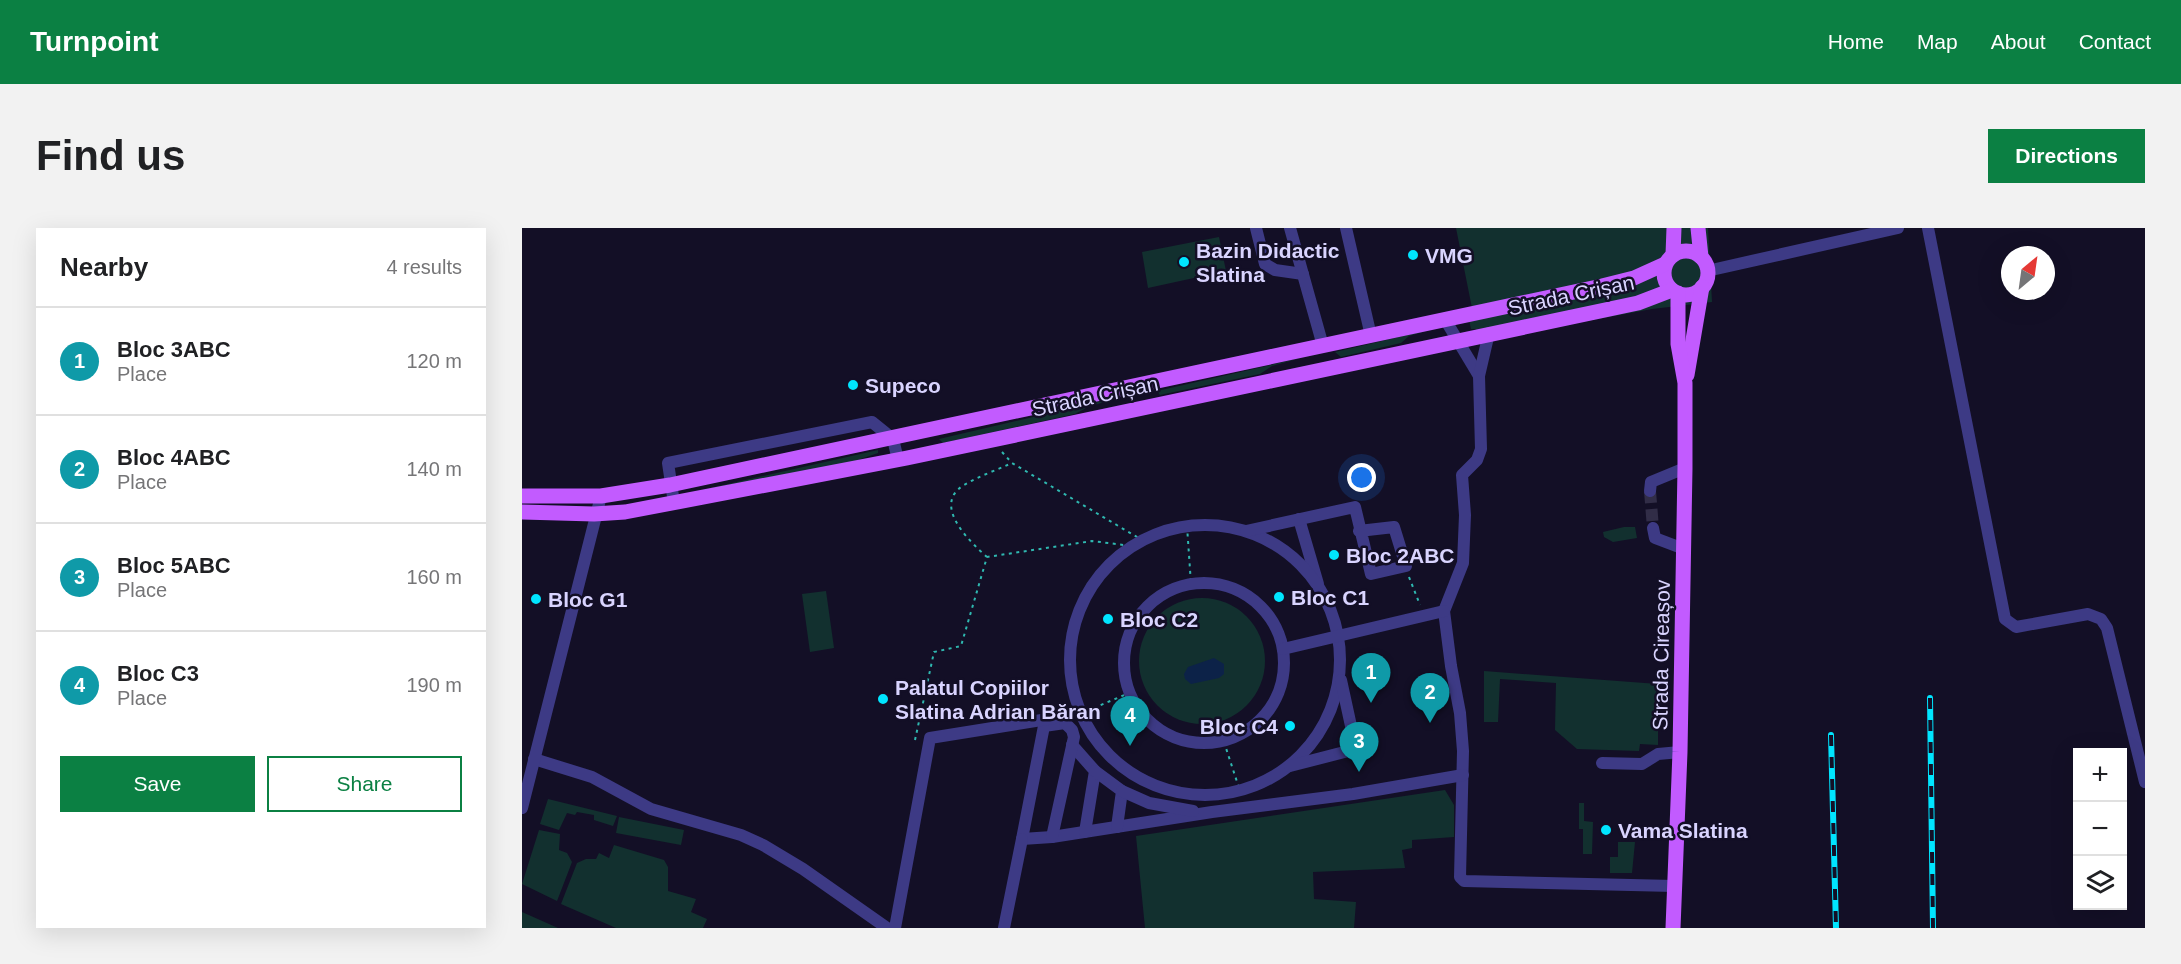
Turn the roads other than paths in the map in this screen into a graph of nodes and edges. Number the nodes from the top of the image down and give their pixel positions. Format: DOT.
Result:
graph roads {
  1 [pos="1256,228"];
  2 [pos="1290,228"];
  3 [pos="1347,228"];
  4 [pos="1674,228"];
  5 [pos="1698,228"];
  6 [pos="1898,228"];
  7 [pos="1928,228"];
  8 [pos="1669,259"];
  9 [pos="1704,264"];
  10 [pos="1303,274"];
  11 [pos="1702,287"];
  12 [pos="1675,292"];
  13 [pos="1446,321"];
  14 [pos="1489,333"];
  15 [pos="1371,336"];
  16 [pos="1455,340"];
  17 [pos="1323,345"];
  18 [pos="1479,376"];
  19 [pos="1685,383"];
  20 [pos="893,439"];
  21 [pos="897,460"];
  22 [pos="1685,468"];
  23 [pos="670,485"];
  24 [pos="1650,491"];
  25 [pos="522,496"];
  26 [pos="601,496"];
  27 [pos="674,503"];
  28 [pos="522,512"];
  29 [pos="594,514"];
  30 [pos="1299,519"];
  31 [pos="1653,528"];
  32 [pos="1246,531"];
  33 [pos="1359,531"];
  34 [pos="1684,549"];
  35 [pos="1319,587"];
  36 [pos="1444,611"];
  37 [pos="1338,637"];
  38 [pos="1283,649"];
  39 [pos="1340,676"];
  40 [pos="1080,714"];
  41 [pos="1066,719"];
  42 [pos="1072,745"];
  43 [pos="1680,752"];
  44 [pos="534,759"];
  45 [pos="1602,763"];
  46 [pos="1290,766"];
  47 [pos="1095,771"];
  48 [pos="1463,775"];
  49 [pos="526,780"];
  50 [pos="2145,782"];
  51 [pos="1122,791"];
  52 [pos="522,808"];
  53 [pos="1212,812"];
  54 [pos="1117,827"];
  55 [pos="1085,832"];
  56 [pos="1052,837"];
  57 [pos="1022,839"];
  58 [pos="1674,886"];
  59 [pos="887,928"];
  60 [pos="895,928"];
  61 [pos="1004,928"];
  62 [pos="1673,928"];
  1 -- 10 [label="street"];
  2 -- 10 [label="street"];
  3 -- 15 [label="street"];
  4 -- 8 [label="main road"];
  5 -- 9 [label="main road"];
  6 -- 9 [label="street"];
  7 -- 50 [label="street"];
  8 -- 9 [label="main road"];
  8 -- 12 [label="main road"];
  8 -- 13 [label="main road, Strada Crișan"];
  9 -- 11 [label="main road"];
  10 -- 17 [label="street"];
  11 -- 12 [label="main road"];
  11 -- 19 [label="main road, Strada Cireașov"];
  12 -- 14 [label="main road, Strada Crișan"];
  12 -- 19 [label="main road, Strada Cireașov"];
  13 -- 15 [label="main road, Strada Crișan"];
  13 -- 16 [label="street"];
  14 -- 16 [label="main road, Strada Crișan"];
  14 -- 18 [label="street"];
  15 -- 17 [label="main road, Strada Crișan"];
  16 -- 18 [label="street"];
  16 -- 21 [label="main road, Strada Crișan"];
  17 -- 20 [label="main road, Strada Crișan"];
  18 -- 36 [label="street"];
  19 -- 22 [label="main road, Strada Cireașov"];
  20 -- 21 [label="street"];
  20 -- 23 [label="main road, Strada Crișan"];
  20 -- 23 [label="street"];
  21 -- 27 [label="main road, Strada Crișan"];
  22 -- 24 [label="street"];
  22 -- 34 [label="main road, Strada Cireașov"];
  23 -- 26 [label="main road, Strada Crișan"];
  23 -- 27 [label="street"];
  25 -- 26 [label="main road, Strada Crișan"];
  26 -- 29 [label="street"];
  27 -- 29 [label="main road, Strada Crișan"];
  28 -- 29 [label="main road, Strada Crișan"];
  29 -- 44 [label="street"];
  30 -- 32 [label="street"];
  30 -- 33 [label="street"];
  30 -- 35 [label="street"];
  31 -- 34 [label="street"];
  32 -- 35 [label="street"];
  32 -- 40 [label="street"];
  33 -- 33 [label="street"];
  34 -- 43 [label="main road, Strada Cireașov"];
  35 -- 37 [label="street"];
  36 -- 37 [label="street"];
  36 -- 48 [label="street"];
  37 -- 38 [label="street"];
  37 -- 39 [label="street"];
  38 -- 38 [label="street"];
  39 -- 46 [label="street"];
  39 -- 46 [label="street"];
  40 -- 41 [label="street"];
  40 -- 46 [label="street"];
  41 -- 42 [label="street"];
  41 -- 57 [label="street"];
  41 -- 60 [label="street"];
  42 -- 47 [label="street"];
  42 -- 56 [label="street"];
  43 -- 45 [label="street"];
  43 -- 58 [label="main road, Strada Cireașov"];
  44 -- 49 [label="street"];
  44 -- 59 [label="street"];
  47 -- 51 [label="street"];
  47 -- 55 [label="street"];
  48 -- 53 [label="street"];
  48 -- 58 [label="street"];
  49 -- 52 [label="street"];
  51 -- 53 [label="street"];
  51 -- 54 [label="street"];
  53 -- 54 [label="street"];
  54 -- 55 [label="street"];
  55 -- 56 [label="street"];
  56 -- 57 [label="street"];
  57 -- 61 [label="street"];
  58 -- 62 [label="main road, Strada Cireașov"];
}
